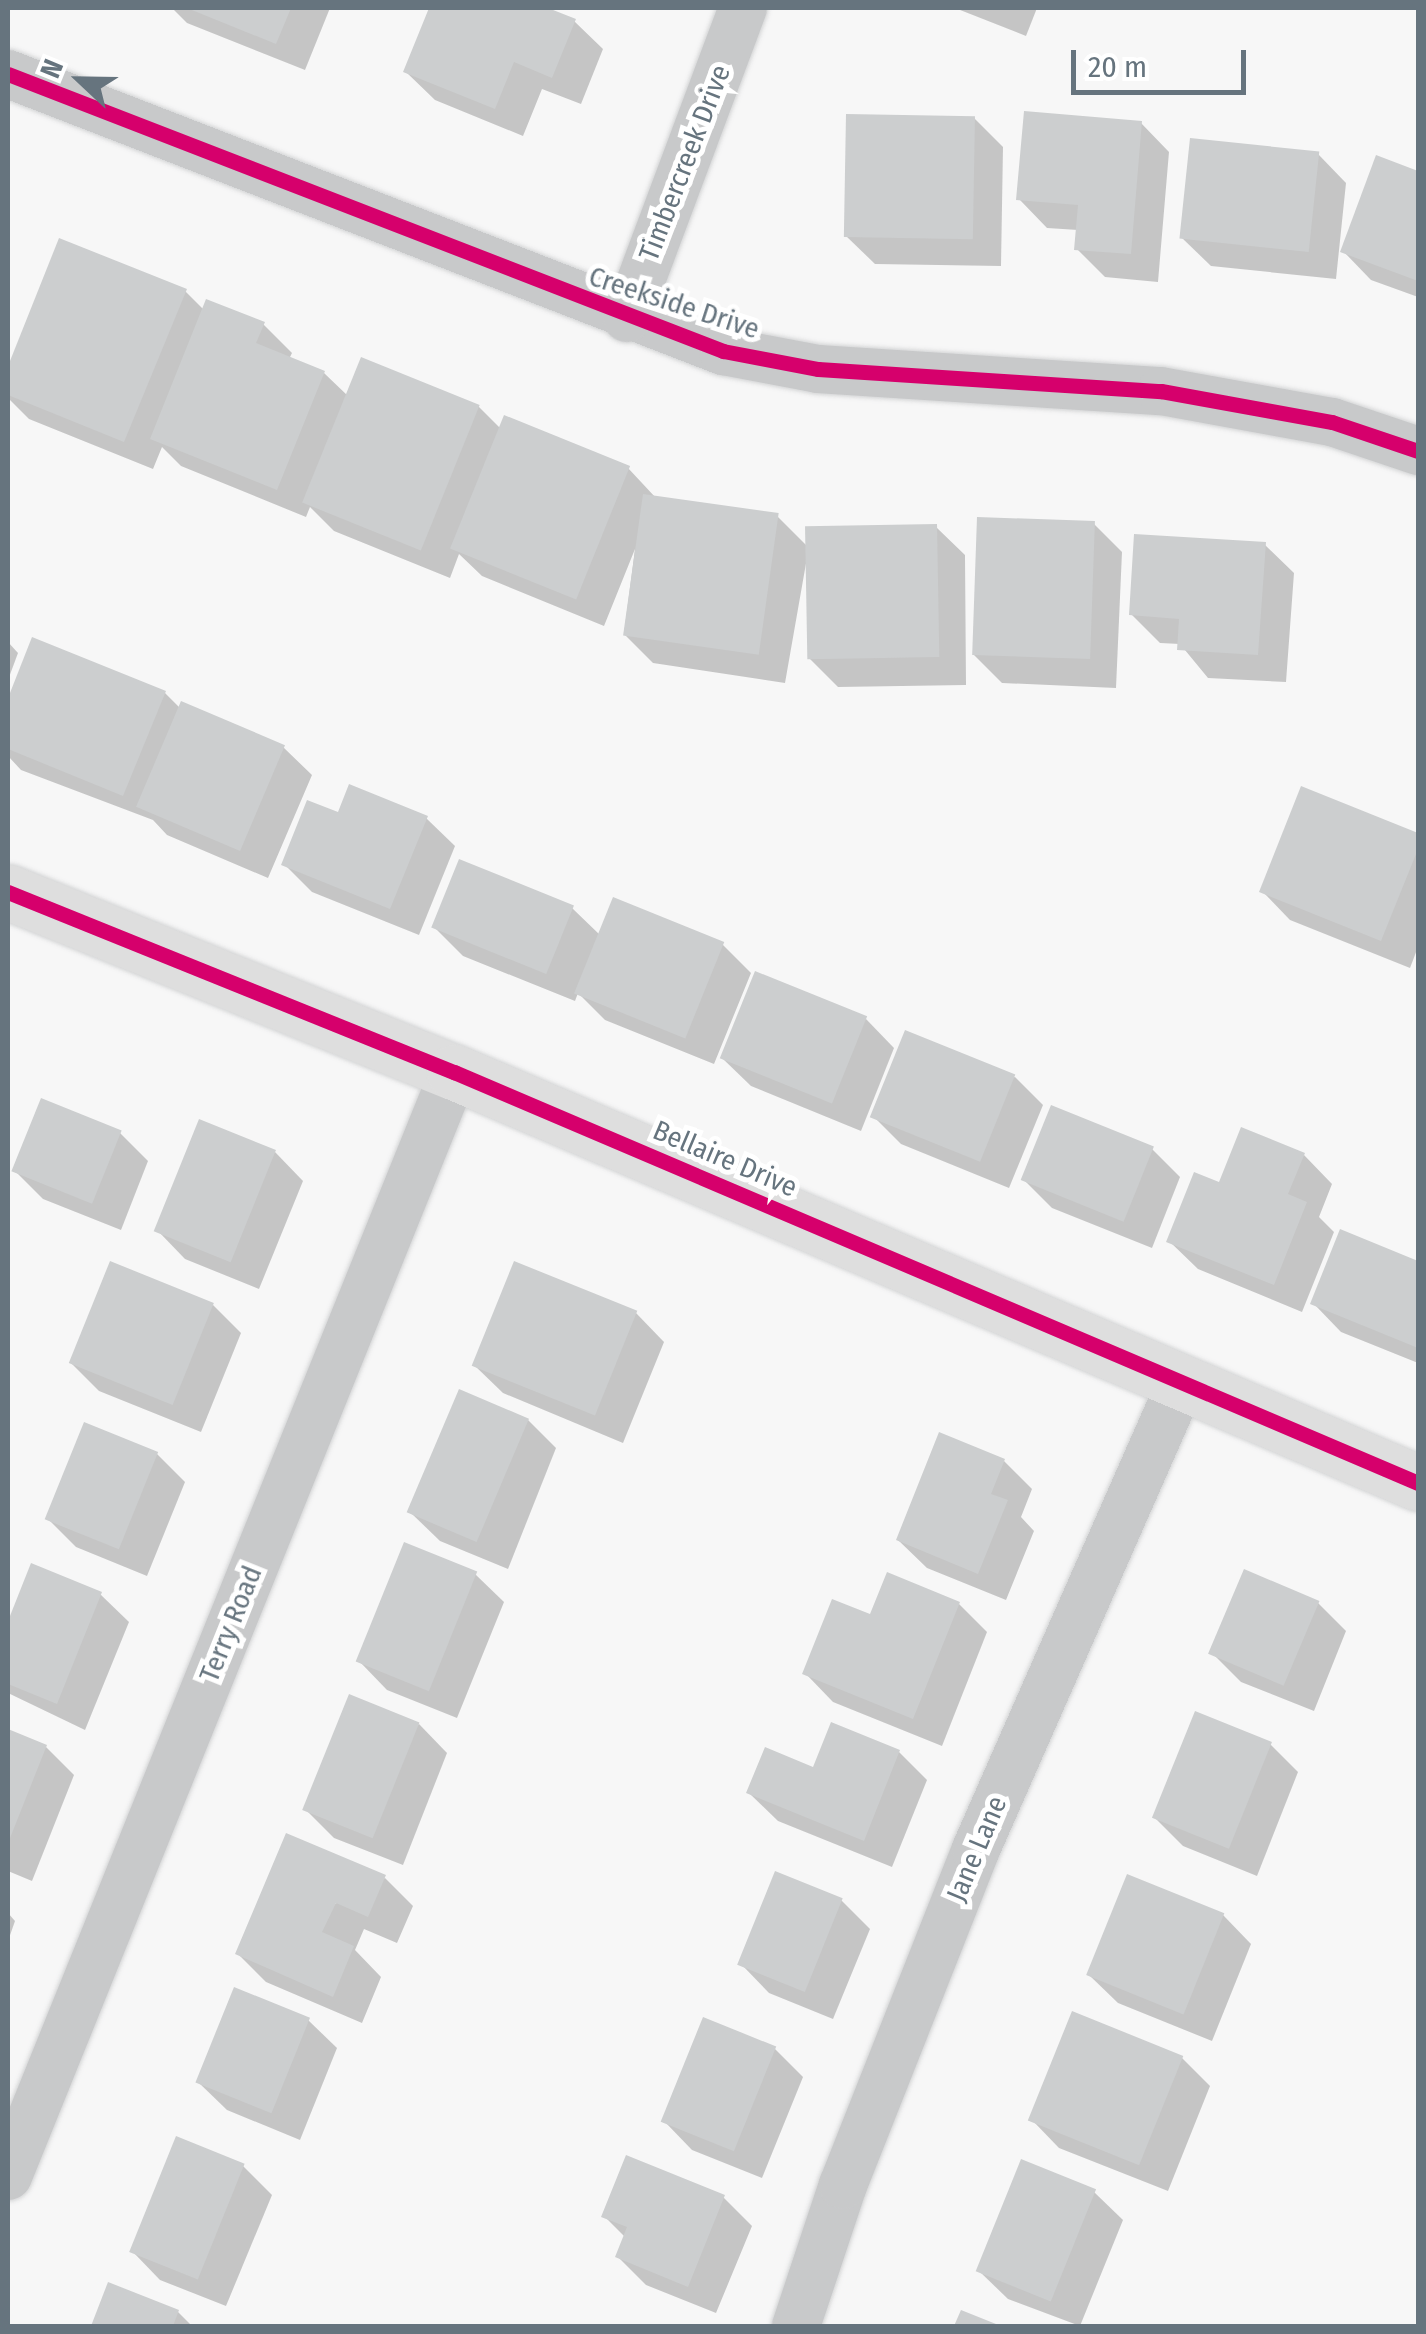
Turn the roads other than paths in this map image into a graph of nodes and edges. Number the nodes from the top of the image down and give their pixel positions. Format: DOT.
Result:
graph roads {
  1 [pos="743,8"];
  2 [pos="8,74"];
  3 [pos="627,318"];
  4 [pos="1418,450"];
  5 [pos="8,892"];
  6 [pos="454,1072"];
  7 [pos="1182,1381"];
  8 [pos="1418,1483"];
  9 [pos="8,2176"];
  10 [pos="796,2326"];
  1 -- 3 [label="street, Timbercreek Drive"];
  2 -- 3 [label="street, Creekside Drive"];
  3 -- 4 [label="street, Creekside Drive"];
  5 -- 6 [label="street, Bellaire Drive"];
  6 -- 7 [label="street, Bellaire Drive"];
  6 -- 9 [label="street, Terry Road"];
  7 -- 8 [label="street, Bellaire Drive"];
  7 -- 10 [label="street, Jane Lane"];
}
